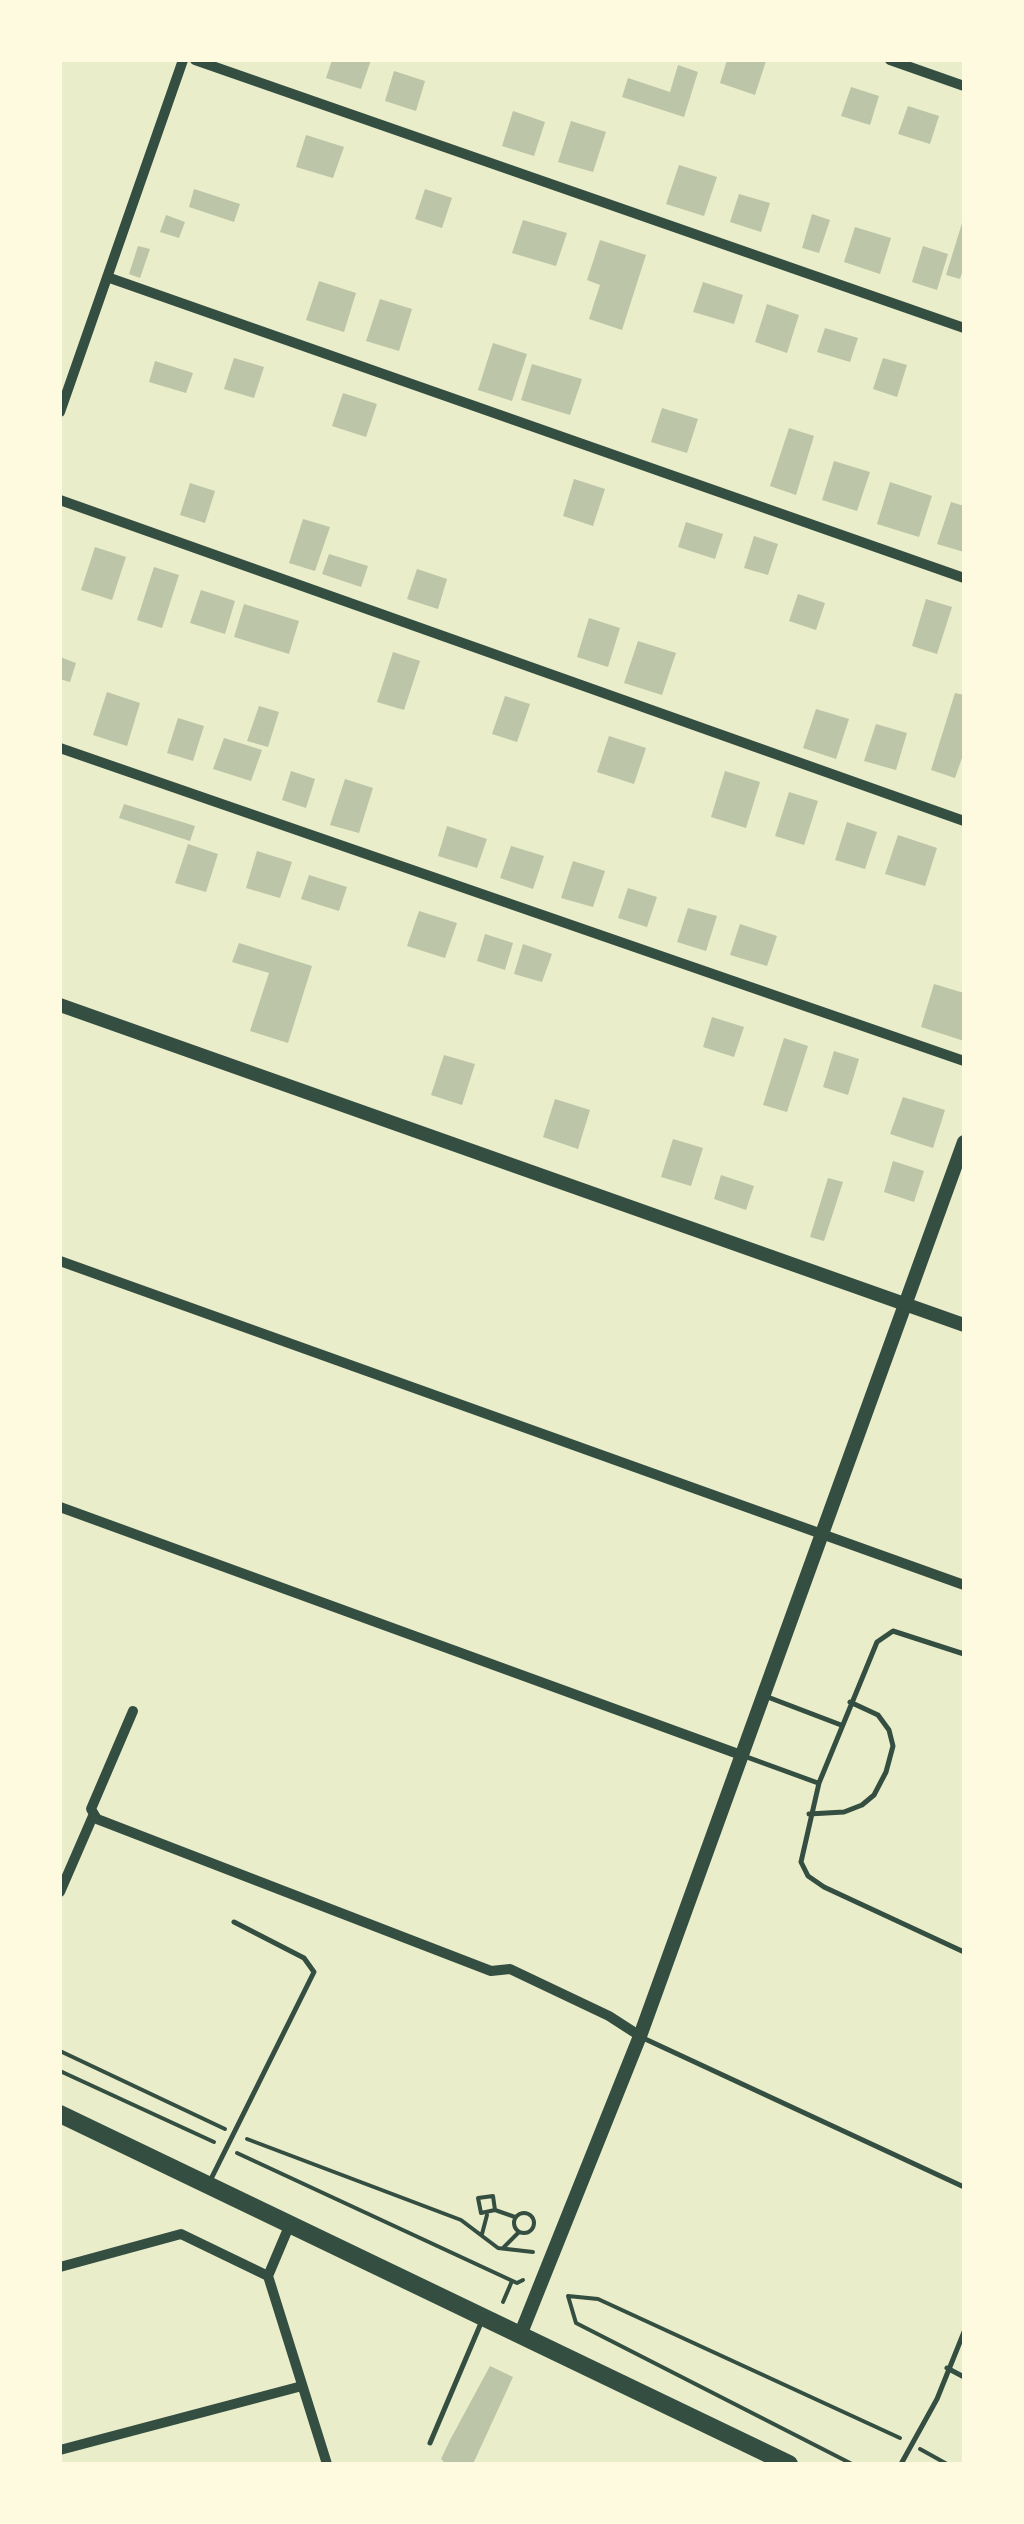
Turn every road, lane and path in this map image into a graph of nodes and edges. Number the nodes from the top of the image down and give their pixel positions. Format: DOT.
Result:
graph roads {
  1 [pos="183,60"];
  2 [pos="195,60"];
  3 [pos="890,60"];
  4 [pos="964,86"];
  5 [pos="107,277"];
  6 [pos="964,328"];
  7 [pos="60,412"];
  8 [pos="60,500"];
  9 [pos="964,578"];
  10 [pos="60,748"];
  11 [pos="964,821"];
  12 [pos="60,1005"];
  13 [pos="964,1061"];
  14 [pos="964,1142"];
  15 [pos="60,1261"];
  16 [pos="906,1304"];
  17 [pos="964,1325"];
  18 [pos="60,1507"];
  19 [pos="820,1536"];
  20 [pos="964,1586"];
  21 [pos="964,1654"];
  22 [pos="764,1696"];
  23 [pos="850,1702"];
  24 [pos="132,1711"];
  25 [pos="841,1725"];
  26 [pos="742,1754"];
  27 [pos="819,1783"];
  28 [pos="809,1814"];
  29 [pos="94,1816"];
  30 [pos="60,1892"];
  31 [pos="234,1922"];
  32 [pos="964,1952"];
  33 [pos="640,2036"];
  34 [pos="60,2051"];
  35 [pos="60,2071"];
  36 [pos="60,2114"];
  37 [pos="235,2134"];
  38 [pos="228,2148"];
  39 [pos="208,2186"];
  40 [pos="964,2187"];
  41 [pos="495,2210"];
  42 [pos="487,2215"];
  43 [pos="515,2217"];
  44 [pos="290,2224"];
  45 [pos="519,2232"];
  46 [pos="482,2236"];
  47 [pos="502,2248"];
  48 [pos="531,2266"];
  49 [pos="60,2267"];
  50 [pos="268,2276"];
  51 [pos="526,2279"];
  52 [pos="512,2281"];
  53 [pos="503,2302"];
  54 [pos="484,2316"];
  55 [pos="964,2332"];
  56 [pos="521,2333"];
  57 [pos="947,2368"];
  58 [pos="964,2377"];
  59 [pos="302,2386"];
  60 [pos="430,2443"];
  61 [pos="910,2443"];
  62 [pos="60,2450"];
  63 [pos="327,2464"];
  64 [pos="789,2464"];
  65 [pos="852,2464"];
  66 [pos="901,2464"];
  67 [pos="948,2464"];
  1 -- 5 [label="street"];
  2 -- 6 [label="street"];
  3 -- 4 [label="street"];
  5 -- 7 [label="street"];
  5 -- 9 [label="street"];
  8 -- 11 [label="street"];
  10 -- 13 [label="street"];
  12 -- 16 [label="street"];
  14 -- 16 [label="street"];
  15 -- 19 [label="street"];
  16 -- 17 [label="street"];
  16 -- 19 [label="street"];
  18 -- 26 [label="street"];
  19 -- 20 [label="street"];
  19 -- 22 [label="street"];
  21 -- 23 [label="lane"];
  22 -- 25 [label="lane"];
  22 -- 26 [label="street"];
  23 -- 25 [label="lane"];
  23 -- 28 [label="lane"];
  24 -- 29 [label="street"];
  25 -- 27 [label="lane"];
  26 -- 27 [label="lane"];
  26 -- 33 [label="street"];
  27 -- 28 [label="lane"];
  28 -- 32 [label="lane"];
  29 -- 30 [label="street"];
  29 -- 33 [label="street"];
  31 -- 37 [label="lane"];
  33 -- 40 [label="lane"];
  33 -- 56 [label="street"];
  34 -- 37 [label="path"];
  35 -- 38 [label="path"];
  36 -- 39 [label="highway"];
  37 -- 38 [label="lane"];
  37 -- 46 [label="path"];
  38 -- 39 [label="lane"];
  38 -- 52 [label="path"];
  39 -- 44 [label="highway"];
  41 -- 42 [label="path"];
  41 -- 42 [label="path"];
  41 -- 43 [label="path"];
  42 -- 46 [label="path"];
  43 -- 45 [label="path"];
  43 -- 45 [label="path"];
  44 -- 50 [label="street"];
  44 -- 54 [label="highway"];
  45 -- 47 [label="path"];
  46 -- 47 [label="path"];
  47 -- 48 [label="path"];
  49 -- 50 [label="street"];
  50 -- 59 [label="street"];
  51 -- 52 [label="path"];
  52 -- 53 [label="path"];
  54 -- 56 [label="highway"];
  54 -- 60 [label="lane"];
  55 -- 57 [label="lane"];
  56 -- 64 [label="highway"];
  57 -- 58 [label="lane"];
  57 -- 61 [label="lane"];
  59 -- 62 [label="street"];
  59 -- 63 [label="street"];
  61 -- 65 [label="path"];
  61 -- 66 [label="lane"];
  61 -- 67 [label="path"];
}
